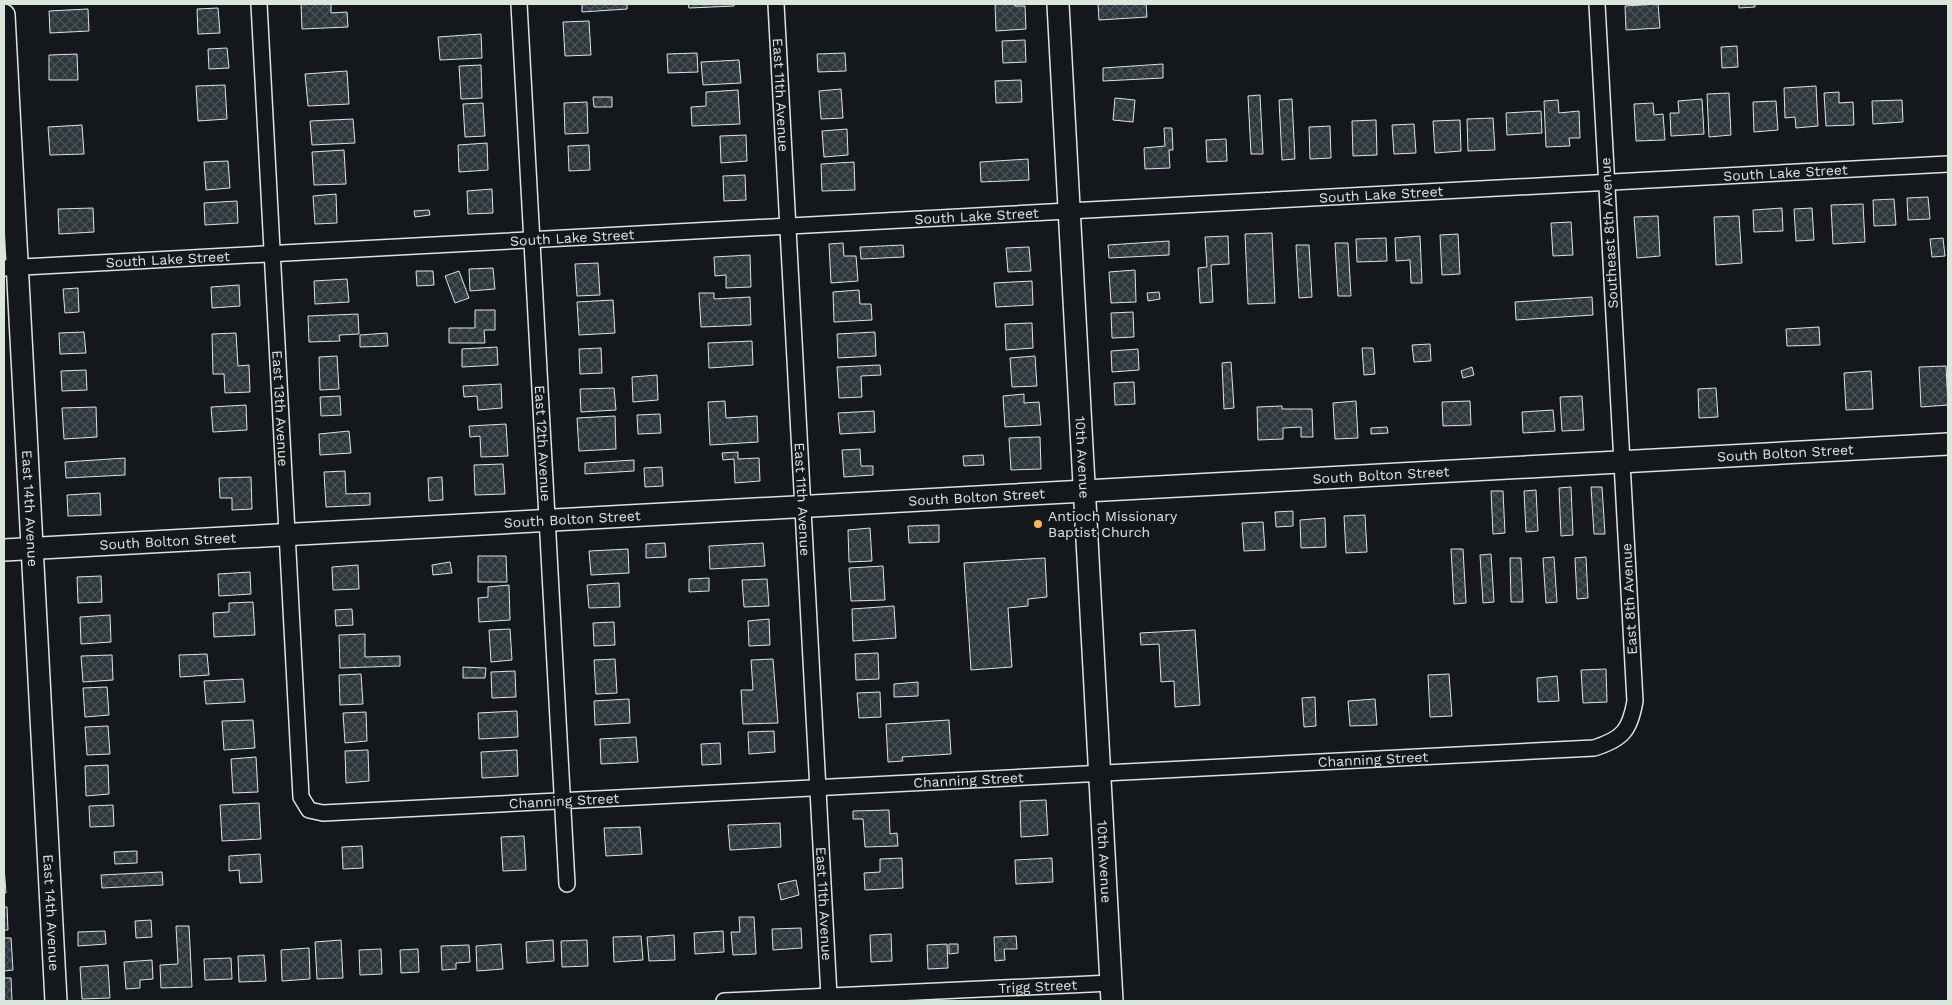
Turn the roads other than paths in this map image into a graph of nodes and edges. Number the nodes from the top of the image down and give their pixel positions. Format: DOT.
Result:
graph roads {
  1 [pos="258,4"];
  2 [pos="519,4"];
  3 [pos="776,4"];
  4 [pos="1058,4"];
  5 [pos="1597,4"];
  6 [pos="4,15"];
  7 [pos="1948,164"];
  8 [pos="1606,182"];
  9 [pos="1070,212"];
  10 [pos="789,226"];
  11 [pos="532,241"];
  12 [pos="272,254"];
  13 [pos="10,268"];
  14 [pos="1948,444"];
  15 [pos="1622,463"];
  16 [pos="1085,492"];
  17 [pos="803,508"];
  18 [pos="546,521"];
  19 [pos="288,536"];
  20 [pos="32,549"];
  21 [pos="4,550"];
  22 [pos="1624,734"];
  23 [pos="1100,774"];
  24 [pos="819,788"];
  25 [pos="563,801"];
  26 [pos="309,810"];
  27 [pos="567,884"];
  28 [pos="1112,992"];
  29 [pos="829,996"];
  30 [pos="56,1001"];
  31 [pos="724,1001"];
  1 -- 12 [label="street, East 13th Avenue"];
  2 -- 11 [label="street, East 12th Avenue"];
  3 -- 10 [label="street, East 11th Avenue"];
  4 -- 9 [label="main road, 10th Avenue"];
  5 -- 8 [label="street, Southeast 8th Avenue"];
  6 -- 13 [label="main road, East 14th Avenue"];
  7 -- 8 [label="street, South Lake Street"];
  8 -- 9 [label="street, South Lake Street"];
  8 -- 15 [label="street, Southeast 8th Avenue"];
  9 -- 10 [label="street, South Lake Street"];
  9 -- 16 [label="main road, 10th Avenue"];
  10 -- 11 [label="street, South Lake Street"];
  10 -- 17 [label="street, East 11th Avenue"];
  11 -- 12 [label="street, South Lake Street"];
  11 -- 18 [label="street, East 12th Avenue"];
  12 -- 13 [label="street, South Lake Street"];
  12 -- 19 [label="street, East 13th Avenue"];
  13 -- 20 [label="main road, East 14th Avenue"];
  14 -- 15 [label="main road, South Bolton Street"];
  15 -- 16 [label="main road, South Bolton Street"];
  15 -- 22 [label="street, East 8th Avenue"];
  16 -- 17 [label="main road, South Bolton Street"];
  16 -- 23 [label="main road, 10th Avenue"];
  17 -- 18 [label="main road, South Bolton Street"];
  17 -- 24 [label="street, East 11th Avenue"];
  18 -- 19 [label="main road, South Bolton Street"];
  18 -- 25 [label="street, East 12th Avenue"];
  19 -- 20 [label="main road, South Bolton Street"];
  19 -- 26 [label="street, East 13th Avenue"];
  20 -- 21 [label="main road, South Bolton Street"];
  20 -- 30 [label="main road, East 14th Avenue"];
  22 -- 23 [label="street, Channing Street"];
  23 -- 24 [label="street, Channing Street"];
  23 -- 28 [label="main road, 10th Avenue"];
  24 -- 25 [label="street, Channing Street"];
  24 -- 29 [label="street, East 11th Avenue"];
  25 -- 26 [label="street, Channing Street"];
  25 -- 27 [label="street, East 12th Avenue"];
  28 -- 29 [label="street, Trigg Street"];
  29 -- 31 [label="street, Trigg Street"];
}
